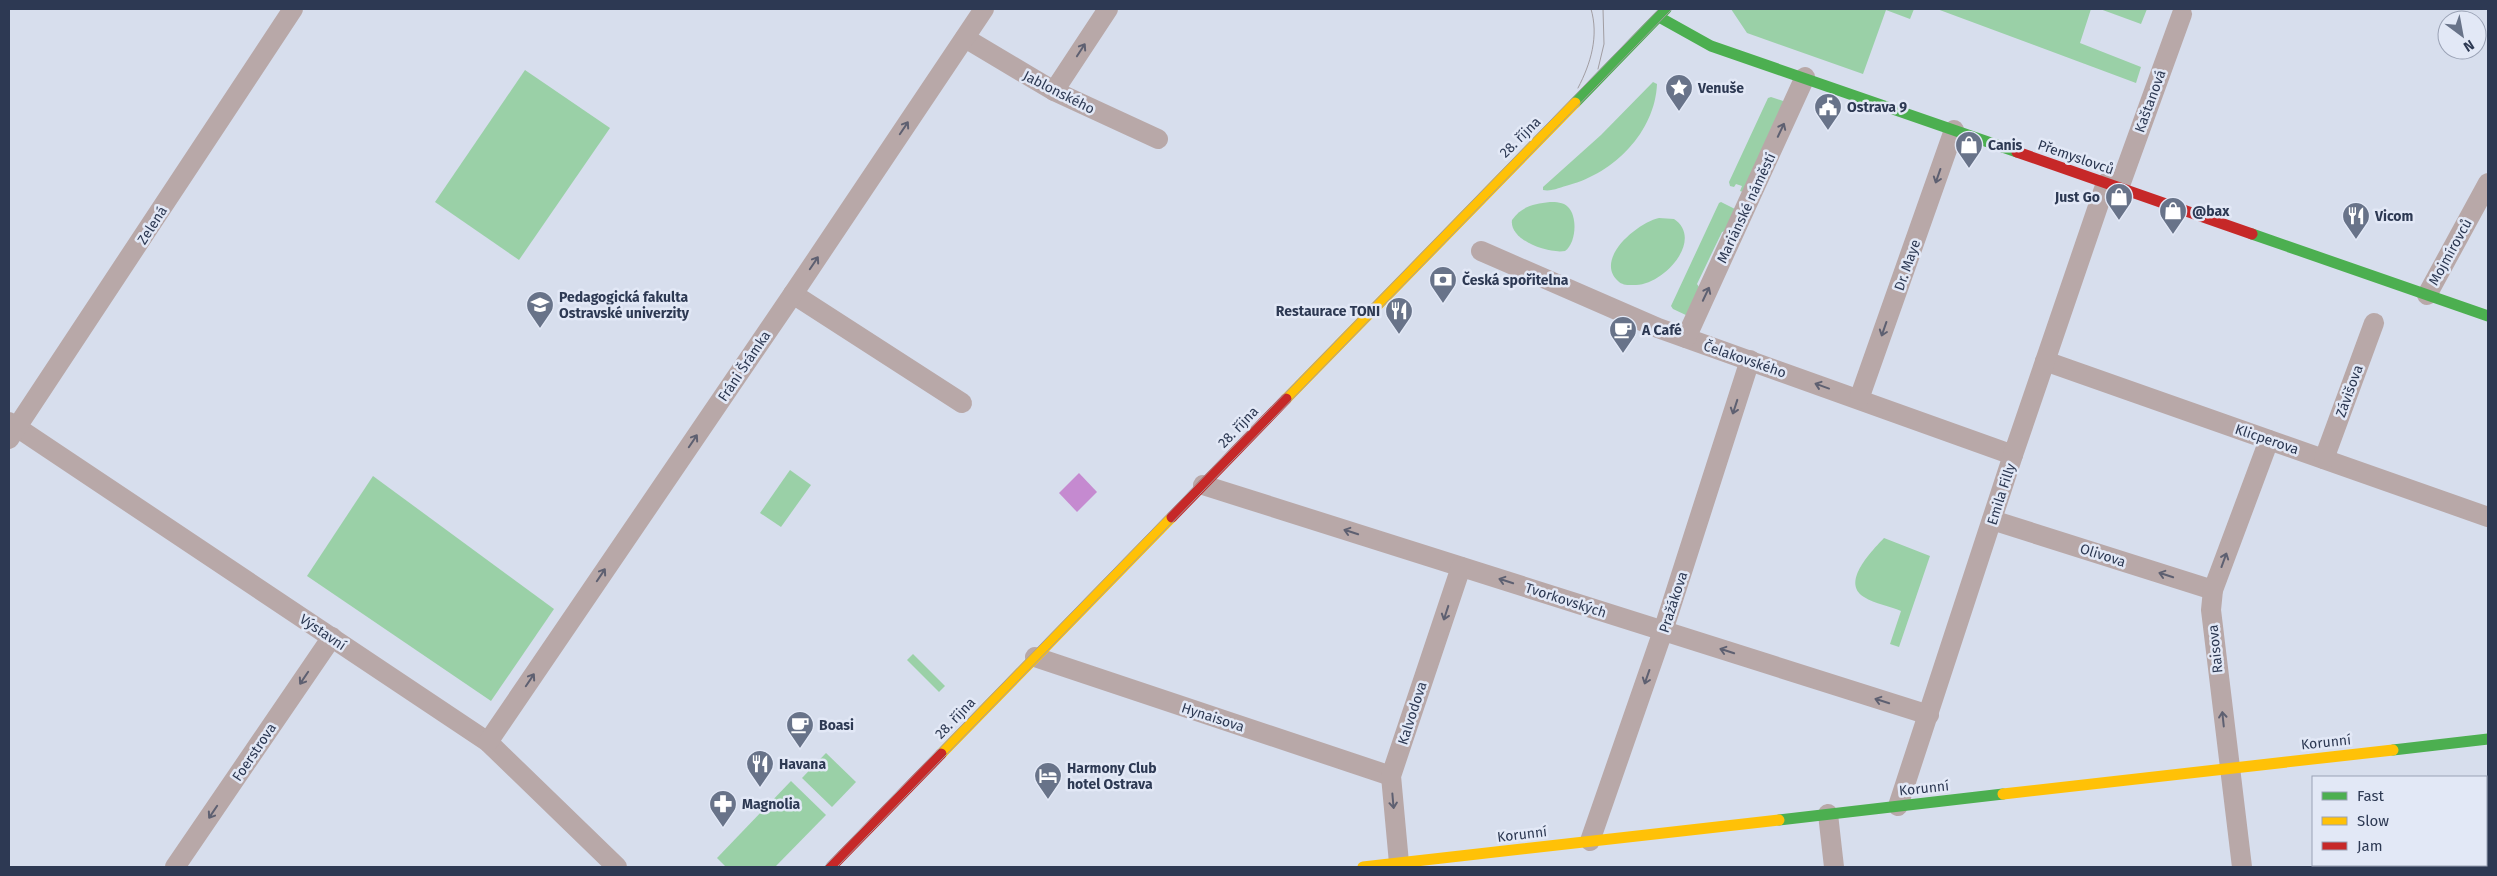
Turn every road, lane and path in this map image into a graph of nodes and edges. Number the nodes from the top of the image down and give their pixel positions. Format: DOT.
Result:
graph roads {
  1 [pos="293,9"];
  2 [pos="984,9"];
  3 [pos="1108,9"];
  4 [pos="1657,11"];
  5 [pos="2182,14"];
  6 [pos="964,38"];
  7 [pos="1805,78"];
  8 [pos="1054,91"];
  9 [pos="1954,130"];
  10 [pos="1158,139"];
  11 [pos="2488,183"];
  12 [pos="2113,185"];
  13 [pos="1481,251"];
  14 [pos="793,294"];
  15 [pos="2427,295"];
  16 [pos="2488,316"];
  17 [pos="2374,323"];
  18 [pos="1686,338"];
  19 [pos="1750,360"];
  20 [pos="2045,361"];
  21 [pos="1859,400"];
  22 [pos="962,403"];
  23 [pos="11,430"];
  24 [pos="2269,440"];
  25 [pos="2013,455"];
  26 [pos="2324,459"];
  27 [pos="1203,485"];
  28 [pos="2488,517"];
  29 [pos="1992,520"];
  30 [pos="1461,567"];
  31 [pos="2213,590"];
  32 [pos="1663,631"];
  33 [pos="332,637"];
  34 [pos="1035,657"];
  35 [pos="1929,715"];
  36 [pos="2488,739"];
  37 [pos="488,742"];
  38 [pos="2488,743"];
  39 [pos="2229,768"];
  40 [pos="1391,776"];
  41 [pos="1898,806"];
  42 [pos="1828,814"];
  43 [pos="1590,841"];
  44 [pos="1399,863"];
  45 [pos="176,867"];
  46 [pos="617,867"];
  47 [pos="831,867"];
  48 [pos="1363,867"];
  49 [pos="1834,867"];
  50 [pos="2242,867"];
  1 -- 23 [label="street, Zelená"];
  2 -- 6 [label="street, Fráni Šrámka"];
  8 -- 3 [label="street, one-way"];
  4 -- 7 [label="street, Přemyslovců"];
  4 -- 27 [label="street, 28. října"];
  5 -- 12 [label="street, Kaštanová"];
  6 -- 8 [label="street, Jablonského"];
  14 -- 6 [label="street, Fráni Šrámka, one-way"];
  7 -- 9 [label="street, Přemyslovců"];
  18 -- 7 [label="street, Mariánské náměstí, one-way"];
  8 -- 10 [label="street, Jablonského"];
  9 -- 12 [label="street, Přemyslovců"];
  9 -- 21 [label="street, Dr. Maye, one-way"];
  11 -- 15 [label="street, Mojmírovců"];
  12 -- 15 [label="street, Přemyslovců"];
  12 -- 20 [label="street, Emila Filly"];
  13 -- 18 [label="street, Čelakovského"];
  14 -- 22 [label="street"];
  37 -- 14 [label="street, Fráni Šrámka, one-way"];
  15 -- 16 [label="street, Přemyslovců"];
  17 -- 26 [label="street, Závišova"];
  18 -- 19 [label="street, Čelakovského"];
  21 -- 19 [label="street, Čelakovského, one-way"];
  19 -- 32 [label="street, Pražákova, one-way"];
  20 -- 24 [label="street, Klicperova"];
  20 -- 25 [label="street, Emila Filly"];
  21 -- 25 [label="street, Čelakovského"];
  23 -- 33 [label="street, Výstavní"];
  24 -- 26 [label="street, Klicperova"];
  31 -- 24 [label="street, Raisova, one-way"];
  25 -- 29 [label="street, Emila Filly"];
  26 -- 28 [label="street, Klicperova"];
  30 -- 27 [label="street, Tvorkovských, one-way"];
  27 -- 34 [label="street, 28. října"];
  31 -- 29 [label="street, Olivova, one-way"];
  29 -- 35 [label="street, Emila Filly"];
  32 -- 30 [label="street, Tvorkovských, one-way"];
  30 -- 40 [label="street, Kalvodova, one-way"];
  39 -- 31 [label="street, Raisova, one-way"];
  35 -- 32 [label="street, Tvorkovských, one-way"];
  32 -- 43 [label="street, Pražákova, one-way"];
  33 -- 37 [label="street, Výstavní"];
  33 -- 45 [label="street, Foerstrova, one-way"];
  34 -- 40 [label="street, Hynaisova"];
  34 -- 47 [label="street, 28. října"];
  35 -- 41 [label="street, Emila Filly"];
  36 -- 38 [label="street"];
  36 -- 39 [label="street, Korunní"];
  37 -- 46 [label="street, Výstavní"];
  39 -- 41 [label="street, Korunní"];
  39 -- 50 [label="street, Raisova"];
  40 -- 44 [label="street, Kalvodova, one-way"];
  41 -- 42 [label="street, Korunní"];
  42 -- 43 [label="street, Korunní"];
  42 -- 49 [label="street"];
  43 -- 44 [label="street, Korunní"];
  44 -- 48 [label="street, Korunní"];
}
